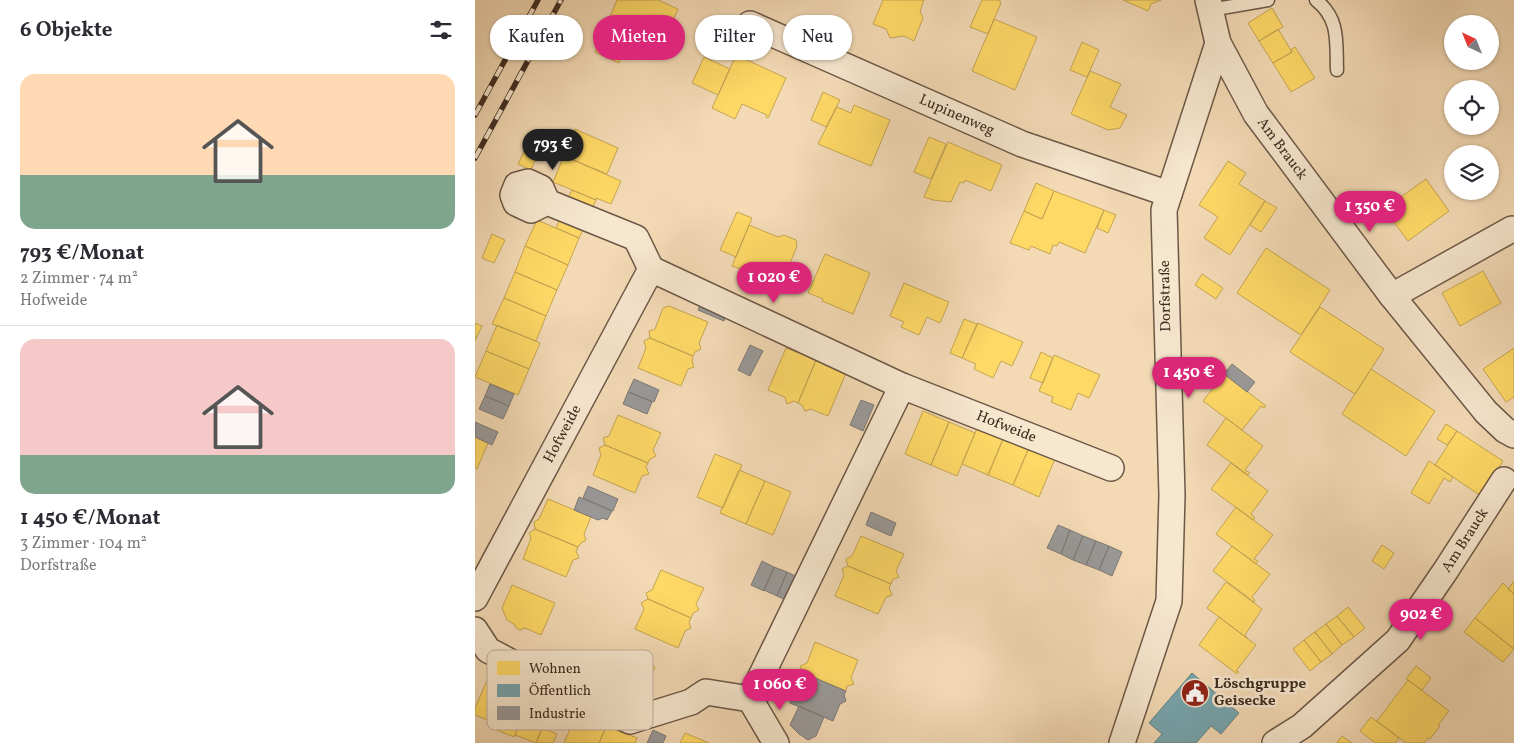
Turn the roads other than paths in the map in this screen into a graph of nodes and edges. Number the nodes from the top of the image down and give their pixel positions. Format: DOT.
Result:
graph roads {
  1 [pos="1267,0"];
  2 [pos="1316,0"];
  3 [pos="1209,5"];
  4 [pos="773,34"];
  5 [pos="1218,43"];
  6 [pos="1337,70"];
  7 [pos="1169,194"];
  8 [pos="547,202"];
  9 [pos="1513,229"];
  10 [pos="651,269"];
  11 [pos="1392,296"];
  12 [pos="902,386"];
  13 [pos="1514,435"];
  14 [pos="1111,468"];
  15 [pos="1504,480"];
  16 [pos="475,598"];
  17 [pos="475,630"];
  18 [pos="489,650"];
  19 [pos="750,699"];
  20 [pos="653,714"];
  21 [pos="776,743"];
  22 [pos="1121,743"];
  23 [pos="1275,743"];
  1 -- 3 [label="lane"];
  2 -- 6 [label="lane"];
  3 -- 5 [label="street"];
  4 -- 7 [label="street, Lupinenweg"];
  5 -- 7 [label="street, Dorfstraße"];
  5 -- 11 [label="street, Am Brauck"];
  7 -- 22 [label="street, Dorfstraße"];
  8 -- 10 [label="street"];
  9 -- 11 [label="street"];
  10 -- 12 [label="street, Hofweide"];
  10 -- 16 [label="street, Hofweide"];
  11 -- 13 [label="street, Am Brauck"];
  12 -- 14 [label="street, Hofweide"];
  12 -- 19 [label="street"];
  15 -- 23 [label="street, Am Brauck"];
  17 -- 18 [label="street"];
  19 -- 20 [label="street"];
  19 -- 21 [label="street"];
}
